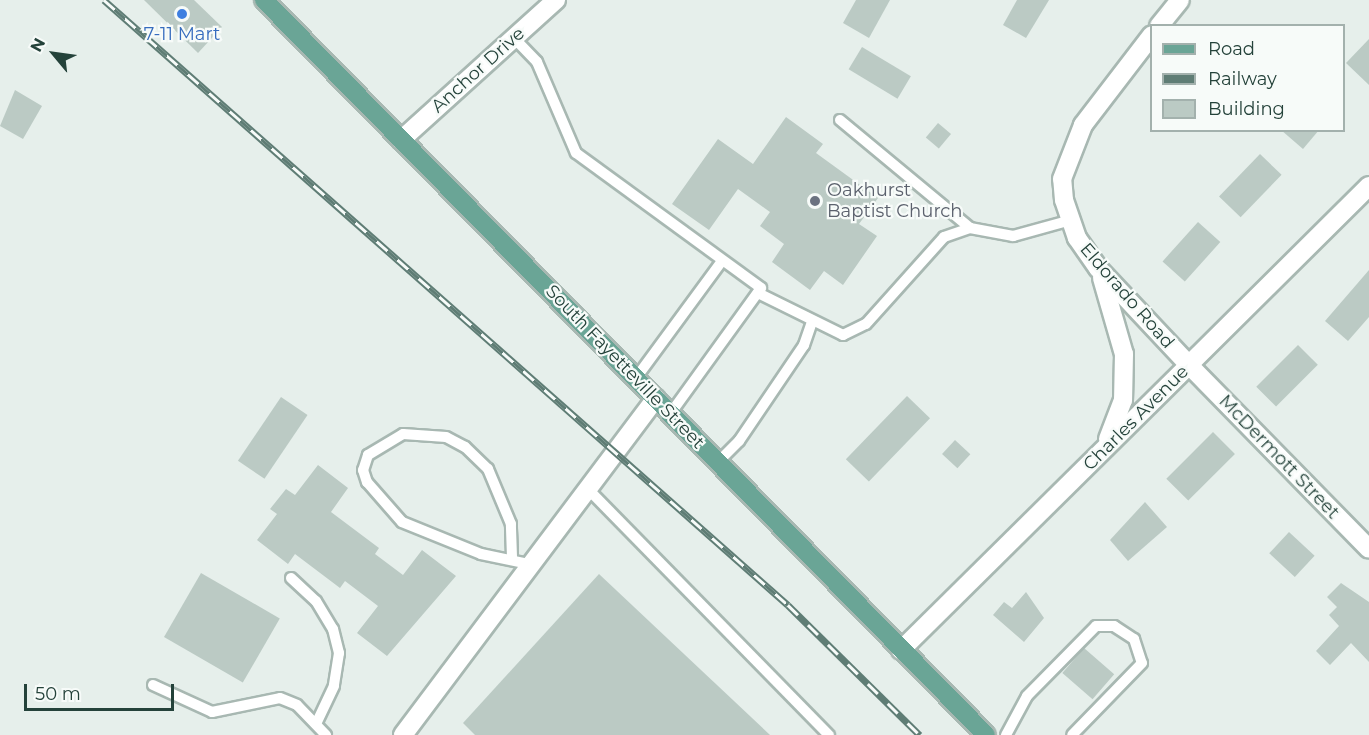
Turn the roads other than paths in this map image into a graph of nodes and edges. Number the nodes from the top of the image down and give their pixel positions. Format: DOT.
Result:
graph roads {
  1 [pos="264,0"];
  2 [pos="556,0"];
  3 [pos="1180,0"];
  4 [pos="1161,24"];
  5 [pos="1150,37"];
  6 [pos="514,38"];
  7 [pos="840,120"];
  8 [pos="401,140"];
  9 [pos="1369,186"];
  10 [pos="1071,220"];
  11 [pos="970,228"];
  12 [pos="722,261"];
  13 [pos="1098,268"];
  14 [pos="758,293"];
  15 [pos="812,322"];
  16 [pos="1189,365"];
  17 [pos="636,378"];
  18 [pos="656,398"];
  19 [pos="670,413"];
  20 [pos="1098,456"];
  21 [pos="718,462"];
  22 [pos="589,490"];
  23 [pos="1369,549"];
  24 [pos="512,556"];
  25 [pos="533,565"];
  26 [pos="291,578"];
  27 [pos="901,650"];
  28 [pos="153,686"];
  29 [pos="316,724"];
  30 [pos="326,735"];
  31 [pos="403,735"];
  32 [pos="829,735"];
  33 [pos="986,735"];
  34 [pos="1006,735"];
  35 [pos="1072,735"];
  1 -- 8 [label="main road, South Fayetteville Street"];
  2 -- 6 [label="street, Anchor Drive"];
  3 -- 4 [label="street"];
  5 -- 10 [label="street, Eldorado Road"];
  6 -- 8 [label="street, Anchor Drive"];
  6 -- 12 [label="lane"];
  7 -- 11 [label="lane"];
  8 -- 17 [label="main road, South Fayetteville Street"];
  9 -- 16 [label="street, Charles Avenue"];
  10 -- 11 [label="lane"];
  10 -- 13 [label="street, Eldorado Road"];
  11 -- 15 [label="lane"];
  12 -- 14 [label="lane"];
  12 -- 17 [label="lane"];
  13 -- 16 [label="street, Eldorado Road"];
  13 -- 20 [label="street"];
  14 -- 15 [label="lane"];
  14 -- 19 [label="lane"];
  15 -- 21 [label="lane"];
  16 -- 20 [label="street, Charles Avenue"];
  16 -- 23 [label="street, McDermott Street"];
  17 -- 18 [label="main road, South Fayetteville Street"];
  18 -- 19 [label="main road, South Fayetteville Street"];
  18 -- 22 [label="street"];
  19 -- 21 [label="main road, South Fayetteville Street"];
  20 -- 27 [label="street, Charles Avenue"];
  21 -- 27 [label="main road, South Fayetteville Street"];
  22 -- 25 [label="street"];
  22 -- 32 [label="lane"];
  24 -- 24 [label="lane"];
  24 -- 25 [label="lane"];
  25 -- 31 [label="street"];
  26 -- 29 [label="lane"];
  27 -- 33 [label="main road, South Fayetteville Street"];
  28 -- 29 [label="lane"];
  29 -- 30 [label="lane"];
  34 -- 35 [label="lane"];
}
